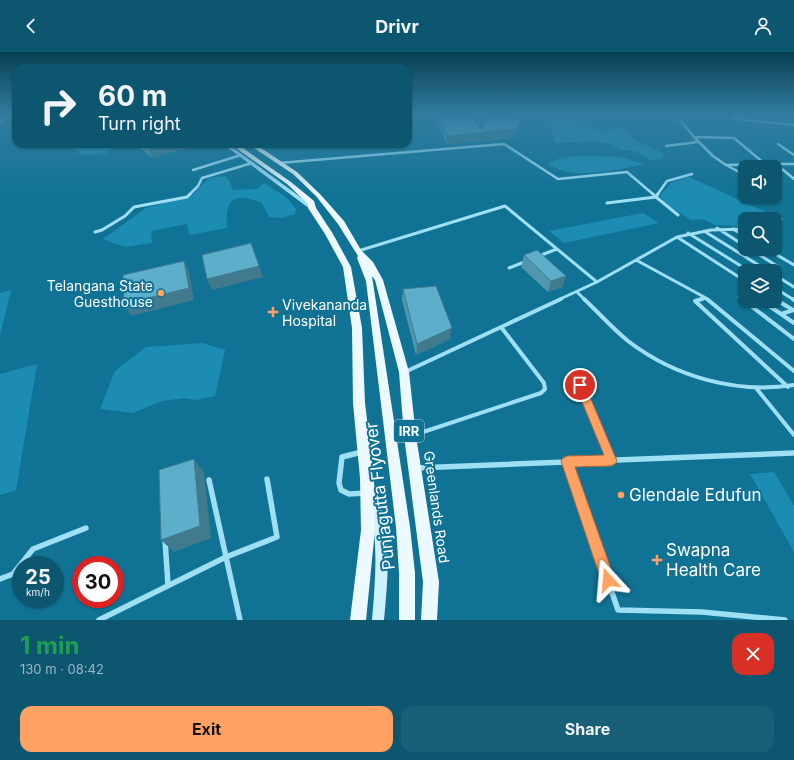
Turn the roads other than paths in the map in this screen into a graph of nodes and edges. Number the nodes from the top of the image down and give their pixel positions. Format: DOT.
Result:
graph roads {
  1 [pos="698,142"];
  2 [pos="738,142"];
  3 [pos="778,144"];
  4 [pos="666,146"];
  5 [pos="230,148"];
  6 [pos="238,148"];
  7 [pos="257,148"];
  8 [pos="794,155"];
  9 [pos="241,156"];
  10 [pos="759,160"];
  11 [pos="252,163"];
  12 [pos="279,163"];
  13 [pos="782,164"];
  14 [pos="794,164"];
  15 [pos="726,165"];
  16 [pos="738,165"];
  17 [pos="782,169"];
  18 [pos="193,170"];
  19 [pos="738,171"];
  20 [pos="692,174"];
  21 [pos="794,179"];
  22 [pos="656,197"];
  23 [pos="607,203"];
  24 [pos="312,208"];
  25 [pos="678,215"];
  26 [pos="717,228"];
  27 [pos="731,228"];
  28 [pos="738,228"];
  29 [pos="704,231"];
  30 [pos="94,232"];
  31 [pos="738,232"];
  32 [pos="688,233"];
  33 [pos="677,237"];
  34 [pos="738,242"];
  35 [pos="557,249"];
  36 [pos="358,251"];
  37 [pos="761,256"];
  38 [pos="779,256"];
  39 [pos="536,257"];
  40 [pos="530,260"];
  41 [pos="636,260"];
  42 [pos="738,264"];
  43 [pos="757,264"];
  44 [pos="774,264"];
  45 [pos="794,265"];
  46 [pos="509,268"];
  47 [pos="738,276"];
  48 [pos="782,279"];
  49 [pos="597,282"];
  50 [pos="794,287"];
  51 [pos="577,292"];
  52 [pos="782,292"];
  53 [pos="706,298"];
  54 [pos="794,300"];
  55 [pos="782,303"];
  56 [pos="753,308"];
  57 [pos="772,308"];
  58 [pos="794,310"];
  59 [pos="781,314"];
  60 [pos="794,323"];
  61 [pos="501,327"];
  62 [pos="794,339"];
  63 [pos="794,371"];
  64 [pos="404,372"];
  65 [pos="580,385"];
  66 [pos="794,385"];
  67 [pos="788,387"];
  68 [pos="756,388"];
  69 [pos="794,435"];
  70 [pos="410,436"];
  71 [pos="364,451"];
  72 [pos="794,453"];
  73 [pos="567,461"];
  74 [pos="611,461"];
  75 [pos="416,468"];
  76 [pos="267,479"];
  77 [pos="209,480"];
  78 [pos="367,486"];
  79 [pos="86,528"];
  80 [pos="165,531"];
  81 [pos="226,557"];
  82 [pos="0,579"];
  83 [pos="168,586"];
  84 [pos="98,620"];
  85 [pos="240,620"];
  86 [pos="358,620"];
  87 [pos="378,620"];
  88 [pos="407,620"];
  89 [pos="429,620"];
  90 [pos="785,620"];
  1 -- 4 [label="street"];
  1 -- 15 [label="street"];
  2 -- 10 [label="street"];
  3 -- 8 [label="street"];
  5 -- 9 [label="street"];
  6 -- 24 [label="main road"];
  7 -- 12 [label="main road, Greenlands Road / IRR"];
  9 -- 11 [label="street"];
  9 -- 18 [label="street"];
  11 -- 24 [label="street"];
  11 -- 30 [label="street"];
  12 -- 22 [label="street"];
  12 -- 36 [label="main road, Greenlands Road / IRR"];
  13 -- 14 [label="street"];
  15 -- 16 [label="street"];
  15 -- 19 [label="street"];
  17 -- 21 [label="street"];
  20 -- 22 [label="street"];
  22 -- 23 [label="street"];
  22 -- 25 [label="street"];
  24 -- 71 [label="main road"];
  26 -- 27 [label="street"];
  26 -- 29 [label="street"];
  26 -- 34 [label="street"];
  27 -- 28 [label="street"];
  27 -- 31 [label="street"];
  29 -- 32 [label="street"];
  29 -- 43 [label="street"];
  32 -- 33 [label="street"];
  32 -- 42 [label="street"];
  33 -- 41 [label="street"];
  33 -- 47 [label="street"];
  35 -- 36 [label="street"];
  35 -- 39 [label="street"];
  35 -- 49 [label="street"];
  36 -- 64 [label="main road, Greenlands Road / IRR"];
  36 -- 88 [label="main road, Punjagutta Flyover / IRR"];
  37 -- 44 [label="street"];
  38 -- 45 [label="street"];
  40 -- 46 [label="street"];
  41 -- 49 [label="street"];
  41 -- 53 [label="street"];
  48 -- 50 [label="street"];
  49 -- 51 [label="street"];
  51 -- 61 [label="street"];
  51 -- 68 [label="street"];
  52 -- 54 [label="street"];
  53 -- 63 [label="street"];
  53 -- 67 [label="street"];
  55 -- 58 [label="street"];
  56 -- 62 [label="street"];
  57 -- 59 [label="street"];
  58 -- 59 [label="street"];
  59 -- 60 [label="street"];
  61 -- 64 [label="street"];
  61 -- 70 [label="street"];
  64 -- 70 [label="main road, Greenlands Road / IRR"];
  65 -- 74 [label="street"];
  66 -- 67 [label="street"];
  67 -- 68 [label="street"];
  68 -- 69 [label="street"];
  70 -- 75 [label="main road, Greenlands Road / IRR"];
  71 -- 78 [label="main road"];
  71 -- 78 [label="street"];
  72 -- 74 [label="street"];
  73 -- 74 [label="street"];
  73 -- 75 [label="street"];
  73 -- 90 [label="street"];
  75 -- 89 [label="main road, Greenlands Road / IRR"];
  76 -- 81 [label="street"];
  77 -- 81 [label="street"];
  78 -- 86 [label="main road"];
  78 -- 87 [label="main road"];
  79 -- 82 [label="street"];
  80 -- 83 [label="street"];
  81 -- 83 [label="street"];
  81 -- 85 [label="street"];
  83 -- 84 [label="street"];
}
